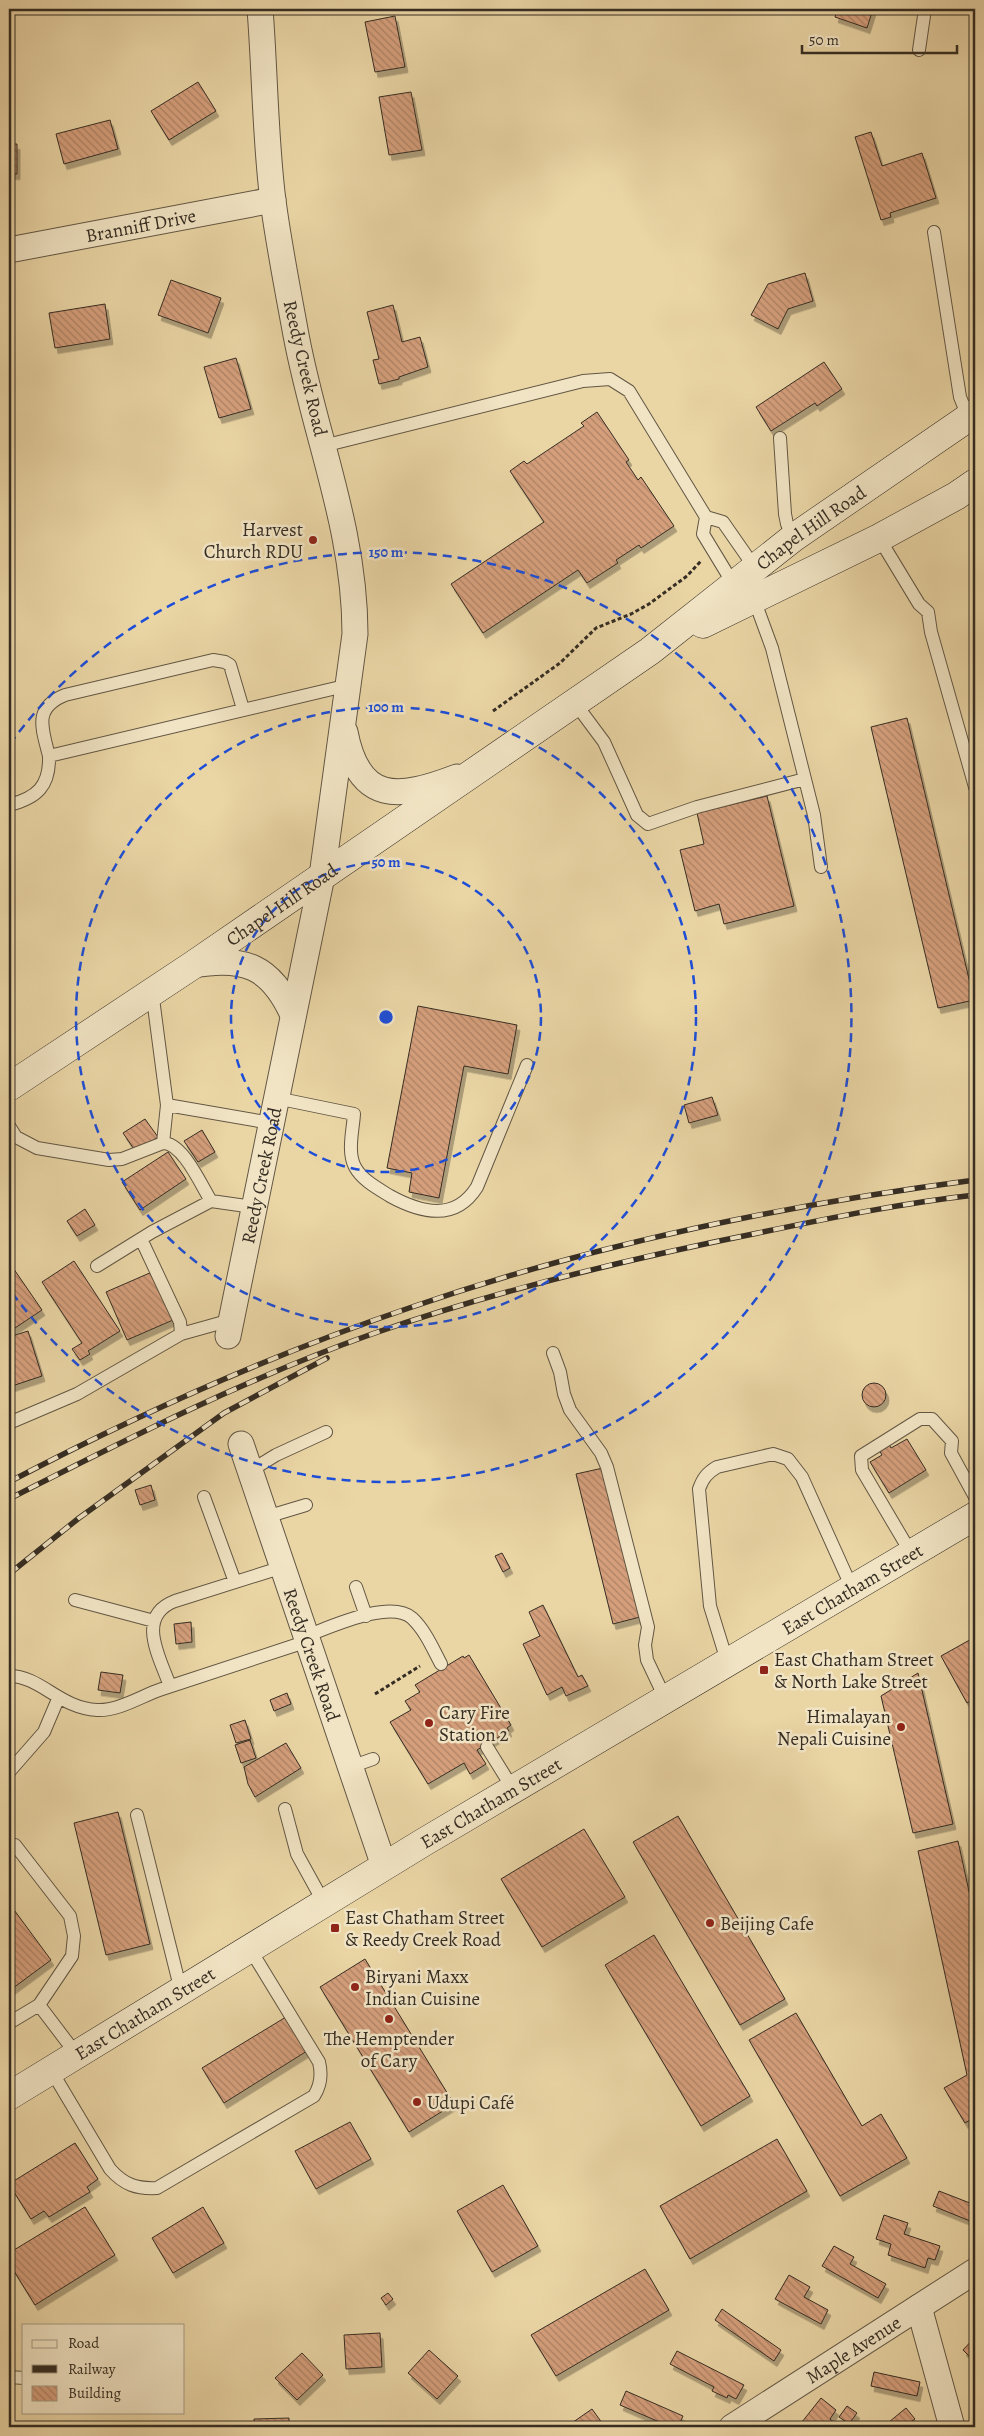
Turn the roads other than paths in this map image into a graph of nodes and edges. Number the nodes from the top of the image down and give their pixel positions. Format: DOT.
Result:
graph roads {
  1 [pos="260,9"];
  2 [pos="925,9"];
  3 [pos="919,50"];
  4 [pos="273,200"];
  5 [pos="934,232"];
  6 [pos="9,250"];
  7 [pos="972,415"];
  8 [pos="780,438"];
  9 [pos="323,446"];
  10 [pos="975,483"];
  11 [pos="706,516"];
  12 [pos="793,538"];
  13 [pos="879,538"];
  14 [pos="755,568"];
  15 [pos="744,592"];
  16 [pos="349,685"];
  17 [pos="575,703"];
  18 [pos="243,709"];
  19 [pos="344,724"];
  20 [pos="49,756"];
  21 [pos="478,769"];
  22 [pos="805,779"];
  23 [pos="975,787"];
  24 [pos="9,805"];
  25 [pos="821,867"];
  26 [pos="322,876"];
  27 [pos="193,964"];
  28 [pos="152,991"];
  29 [pos="293,1015"];
  30 [pos="527,1065"];
  31 [pos="9,1087"];
  32 [pos="276,1098"];
  33 [pos="167,1105"];
  34 [pos="271,1124"];
  35 [pos="9,1126"];
  36 [pos="164,1143"];
  37 [pos="211,1201"];
  38 [pos="253,1208"];
  39 [pos="141,1239"];
  40 [pos="97,1266"];
  41 [pos="230,1328"];
  42 [pos="181,1334"];
  43 [pos="553,1353"];
  44 [pos="9,1423"];
  45 [pos="326,1432"];
  46 [pos="241,1444"];
  47 [pos="250,1471"];
  48 [pos="204,1497"];
  49 [pos="975,1497"];
  50 [pos="306,1505"];
  51 [pos="975,1516"];
  52 [pos="266,1517"];
  53 [pos="911,1553"];
  54 [pos="282,1567"];
  55 [pos="235,1582"];
  56 [pos="356,1587"];
  57 [pos="852,1588"];
  58 [pos="75,1600"];
  59 [pos="366,1616"];
  60 [pos="154,1620"];
  61 [pos="307,1638"];
  62 [pos="727,1661"];
  63 [pos="441,1664"];
  64 [pos="9,1676"];
  65 [pos="170,1686"];
  66 [pos="664,1698"];
  67 [pos="58,1699"];
  68 [pos="487,1747"];
  69 [pos="373,1759"];
  70 [pos="350,1767"];
  71 [pos="9,1772"];
  72 [pos="513,1789"];
  73 [pos="286,1809"];
  74 [pos="137,1815"];
  75 [pos="9,1846"];
  76 [pos="384,1866"];
  77 [pos="324,1904"];
  78 [pos="250,1949"];
  79 [pos="181,1991"];
  80 [pos="39,2004"];
  81 [pos="9,2023"];
  82 [pos="77,2055"];
  83 [pos="52,2070"];
  84 [pos="9,2096"];
  85 [pos="975,2271"];
  86 [pos="919,2307"];
  87 [pos="9,2377"];
  88 [pos="22,2378"];
  89 [pos="742,2424"];
  90 [pos="952,2427"];
  1 -- 4 [label="street, Reedy Creek Road"];
  2 -- 3 [label="lane"];
  4 -- 6 [label="street, Branniff Drive"];
  4 -- 9 [label="street, Reedy Creek Road"];
  5 -- 7 [label="lane"];
  7 -- 12 [label="main road, Chapel Hill Road"];
  8 -- 12 [label="lane"];
  9 -- 11 [label="lane"];
  9 -- 16 [label="street, Reedy Creek Road"];
  10 -- 13 [label="main road, Chapel Hill Road"];
  11 -- 14 [label="lane"];
  11 -- 15 [label="lane"];
  12 -- 14 [label="main road, Chapel Hill Road"];
  13 -- 15 [label="main road, Chapel Hill Road"];
  13 -- 23 [label="lane"];
  14 -- 15 [label="main road, Chapel Hill Road"];
  15 -- 17 [label="main road, Chapel Hill Road"];
  15 -- 22 [label="lane"];
  16 -- 18 [label="lane"];
  16 -- 19 [label="street, Reedy Creek Road"];
  17 -- 21 [label="main road, Chapel Hill Road"];
  17 -- 22 [label="lane"];
  18 -- 20 [label="lane"];
  18 -- 20 [label="lane"];
  19 -- 21 [label="street, Reedy Creek Road"];
  19 -- 26 [label="street, Reedy Creek Road"];
  20 -- 24 [label="lane"];
  21 -- 26 [label="main road, Chapel Hill Road"];
  22 -- 25 [label="lane"];
  26 -- 27 [label="main road, Chapel Hill Road"];
  26 -- 29 [label="street, Reedy Creek Road"];
  27 -- 28 [label="main road, Chapel Hill Road"];
  27 -- 29 [label="street"];
  28 -- 31 [label="main road, Chapel Hill Road"];
  28 -- 33 [label="lane"];
  29 -- 32 [label="street, Reedy Creek Road"];
  30 -- 32 [label="lane"];
  32 -- 34 [label="street, Reedy Creek Road"];
  33 -- 34 [label="lane"];
  33 -- 36 [label="lane"];
  34 -- 38 [label="street, Reedy Creek Road"];
  35 -- 36 [label="lane"];
  36 -- 37 [label="lane"];
  37 -- 38 [label="lane"];
  37 -- 39 [label="lane"];
  38 -- 41 [label="street, Reedy Creek Road"];
  39 -- 40 [label="lane"];
  39 -- 42 [label="lane"];
  41 -- 42 [label="lane"];
  42 -- 44 [label="lane"];
  43 -- 66 [label="lane"];
  45 -- 47 [label="lane"];
  46 -- 47 [label="street, Reedy Creek Road"];
  47 -- 52 [label="street, Reedy Creek Road"];
  48 -- 55 [label="lane"];
  49 -- 53 [label="lane"];
  50 -- 52 [label="lane"];
  51 -- 53 [label="main road, East Chatham Street"];
  52 -- 54 [label="street, Reedy Creek Road"];
  53 -- 57 [label="main road, East Chatham Street"];
  54 -- 55 [label="lane"];
  54 -- 61 [label="street, Reedy Creek Road"];
  55 -- 60 [label="lane"];
  56 -- 59 [label="lane"];
  57 -- 62 [label="main road, East Chatham Street"];
  57 -- 62 [label="lane"];
  58 -- 60 [label="lane"];
  59 -- 61 [label="lane"];
  59 -- 63 [label="lane"];
  60 -- 65 [label="lane"];
  61 -- 65 [label="lane"];
  61 -- 70 [label="street, Reedy Creek Road"];
  62 -- 66 [label="main road, East Chatham Street"];
  64 -- 67 [label="lane"];
  65 -- 67 [label="lane"];
  66 -- 72 [label="main road, East Chatham Street"];
  67 -- 71 [label="lane"];
  68 -- 72 [label="lane"];
  69 -- 70 [label="lane"];
  70 -- 76 [label="street, Reedy Creek Road"];
  72 -- 76 [label="main road, East Chatham Street"];
  73 -- 77 [label="lane"];
  74 -- 79 [label="lane"];
  75 -- 80 [label="lane"];
  76 -- 77 [label="main road, East Chatham Street"];
  77 -- 78 [label="main road, East Chatham Street"];
  78 -- 79 [label="main road, East Chatham Street"];
  78 -- 83 [label="lane"];
  79 -- 82 [label="main road, East Chatham Street"];
  80 -- 81 [label="lane"];
  80 -- 82 [label="lane"];
  82 -- 83 [label="main road, East Chatham Street"];
  83 -- 84 [label="main road, East Chatham Street"];
  85 -- 86 [label="street, Maple Avenue"];
  86 -- 89 [label="street, Maple Avenue"];
  86 -- 90 [label="street"];
  87 -- 88 [label="lane"];
}
